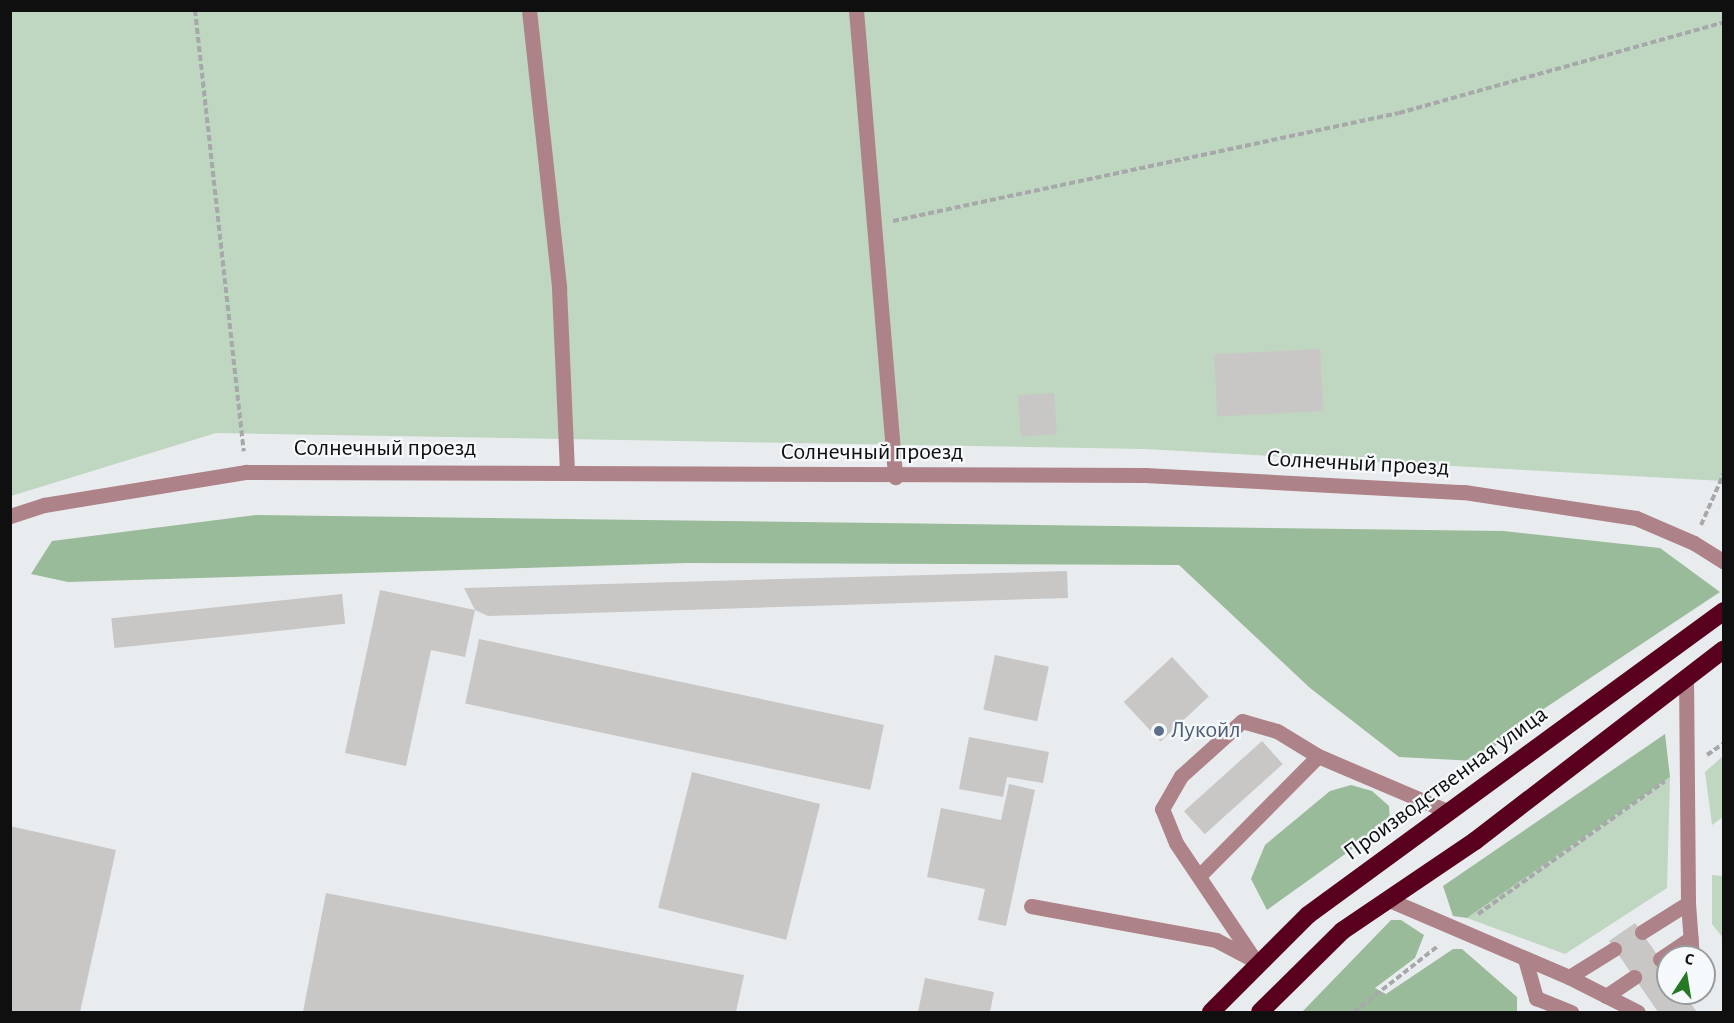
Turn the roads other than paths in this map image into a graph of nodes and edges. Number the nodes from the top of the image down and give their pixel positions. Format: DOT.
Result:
graph roads {
  1 [pos="529,10"];
  2 [pos="856,10"];
  3 [pos="567,472"];
  4 [pos="895,477"];
  5 [pos="10,516"];
  6 [pos="1724,562"];
  7 [pos="1724,611"];
  8 [pos="1721,656"];
  9 [pos="1686,678"];
  10 [pos="1318,756"];
  11 [pos="1448,811"];
  12 [pos="1201,874"];
  13 [pos="1387,899"];
  14 [pos="1688,903"];
  15 [pos="1031,906"];
  16 [pos="1642,932"];
  17 [pos="1691,938"];
  18 [pos="1681,945"];
  19 [pos="1691,945"];
  20 [pos="1614,949"];
  21 [pos="1525,959"];
  22 [pos="1256,962"];
  23 [pos="1569,977"];
  24 [pos="1634,977"];
  25 [pos="1606,996"];
  26 [pos="1211,1012"];
  27 [pos="1260,1012"];
  28 [pos="1570,1012"];
  29 [pos="1638,1012"];
  1 -- 3 [label="street"];
  2 -- 4 [label="street"];
  3 -- 4 [label="street, Солнечный проезд"];
  3 -- 5 [label="street, Солнечный проезд"];
  4 -- 6 [label="street, Солнечный проезд"];
  7 -- 11 [label="highway, Производственная улица"];
  8 -- 9 [label="highway"];
  9 -- 13 [label="highway"];
  9 -- 14 [label="street"];
  10 -- 11 [label="street"];
  10 -- 12 [label="street"];
  10 -- 12 [label="street"];
  11 -- 22 [label="highway, Производственная улица"];
  12 -- 22 [label="street"];
  13 -- 21 [label="street"];
  13 -- 27 [label="highway"];
  14 -- 16 [label="street"];
  14 -- 17 [label="street"];
  15 -- 22 [label="street"];
  17 -- 18 [label="street"];
  17 -- 19 [label="street"];
  20 -- 23 [label="street"];
  21 -- 23 [label="street"];
  21 -- 28 [label="street"];
  22 -- 26 [label="highway, Производственная улица"];
  23 -- 25 [label="street"];
  24 -- 25 [label="street"];
  25 -- 29 [label="street"];
}
